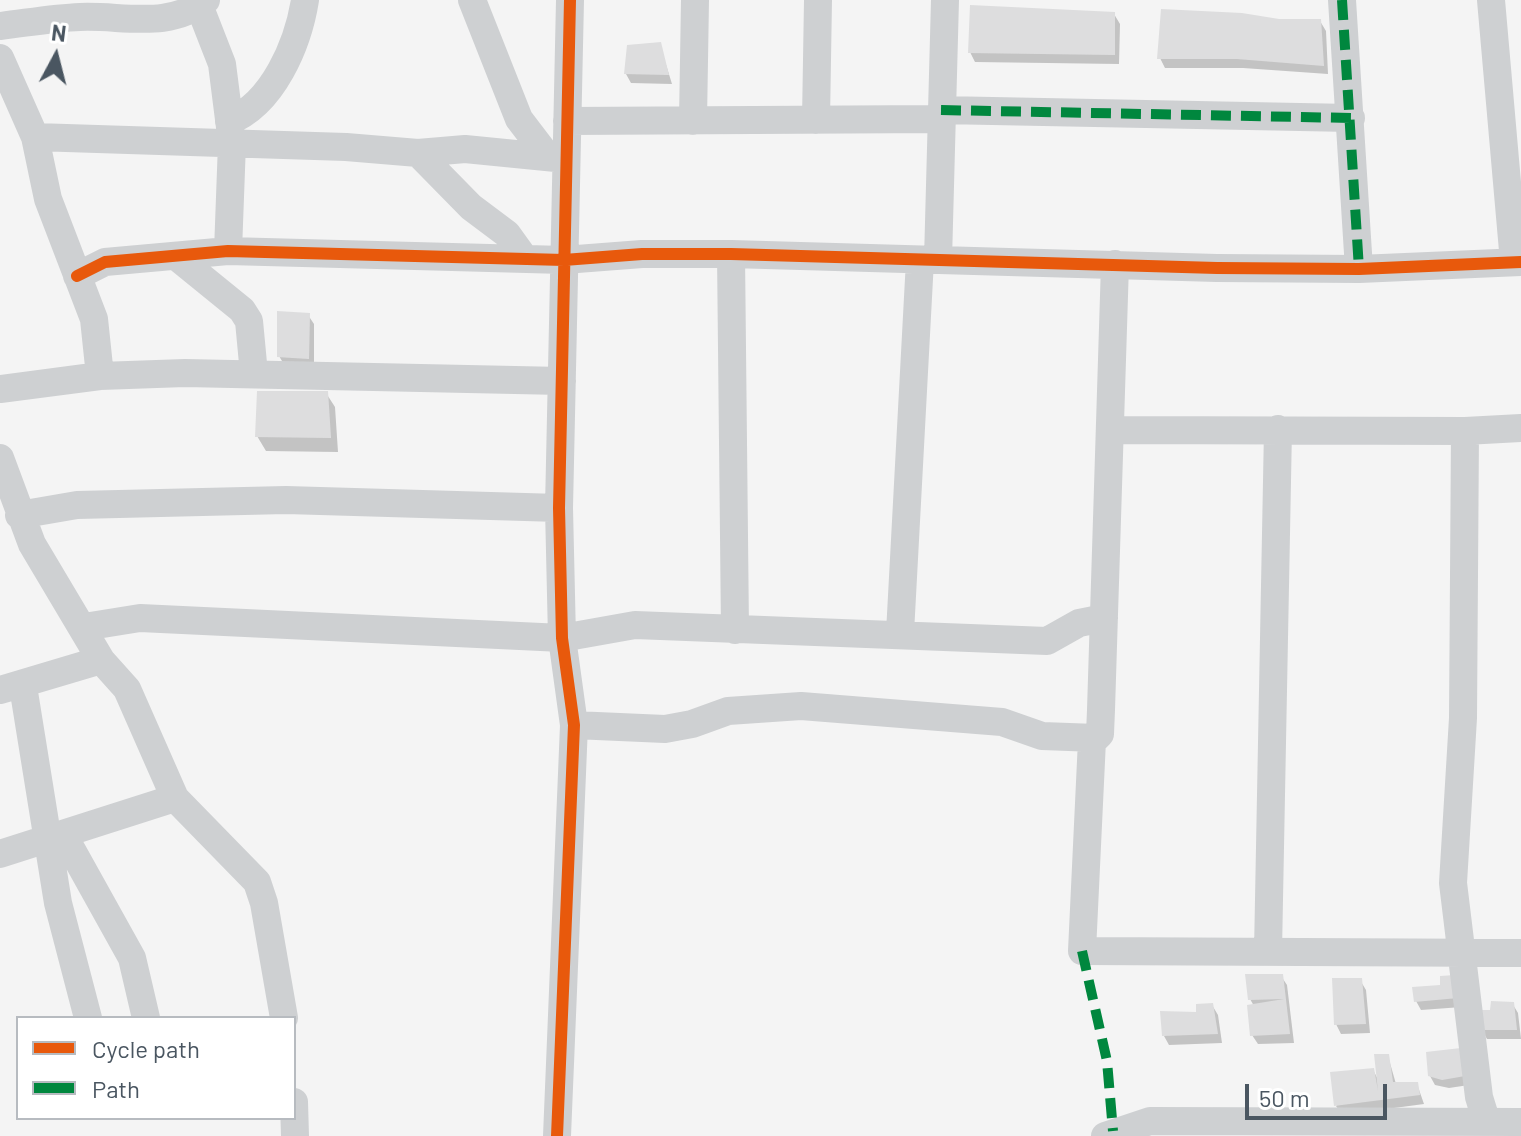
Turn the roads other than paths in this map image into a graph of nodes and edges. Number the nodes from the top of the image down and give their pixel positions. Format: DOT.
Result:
graph roads {
  1 [pos="305,0"];
  2 [pos="472,0"];
  3 [pos="570,0"];
  4 [pos="695,0"];
  5 [pos="818,0"];
  6 [pos="945,0"];
  7 [pos="1342,0"];
  8 [pos="1491,0"];
  9 [pos="201,2"];
  10 [pos="0,26"];
  11 [pos="0,58"];
  12 [pos="8,93"];
  13 [pos="1510,94"];
  14 [pos="940,114"];
  15 [pos="1351,118"];
  16 [pos="816,120"];
  17 [pos="567,121"];
  18 [pos="693,121"];
  19 [pos="230,132"];
  20 [pos="35,137"];
  21 [pos="418,153"];
  22 [pos="557,158"];
  23 [pos="228,251"];
  24 [pos="731,254"];
  25 [pos="178,258"];
  26 [pos="525,259"];
  27 [pos="564,260"];
  28 [pos="929,260"];
  29 [pos="1518,262"];
  30 [pos="1115,264"];
  31 [pos="1359,269"];
  32 [pos="77,276"];
  33 [pos="254,374"];
  34 [pos="100,376"];
  35 [pos="562,381"];
  36 [pos="0,389"];
  37 [pos="1521,428"];
  38 [pos="1278,429"];
  39 [pos="1110,430"];
  40 [pos="1465,431"];
  41 [pos="0,458"];
  42 [pos="11,506"];
  43 [pos="559,508"];
  44 [pos="1104,618"];
  45 [pos="84,627"];
  46 [pos="735,630"];
  47 [pos="900,633"];
  48 [pos="562,638"];
  49 [pos="101,660"];
  50 [pos="11,688"];
  51 [pos="574,725"];
  52 [pos="1092,740"];
  53 [pos="175,798"];
  54 [pos="55,836"];
  55 [pos="0,854"];
  56 [pos="1268,952"];
  57 [pos="1521,953"];
  58 [pos="1459,954"];
  59 [pos="87,1016"];
  60 [pos="146,1016"];
  61 [pos="284,1016"];
  62 [pos="1521,1122"];
  63 [pos="1490,1130"];
  64 [pos="557,1136"];
  65 [pos="1105,1136"];
  1 -- 19 [label="street"];
  2 -- 22 [label="street"];
  3 -- 17 [label="street"];
  4 -- 18 [label="street"];
  5 -- 16 [label="street"];
  6 -- 14 [label="street"];
  7 -- 15 [label="street"];
  8 -- 13 [label="street"];
  9 -- 10 [label="street"];
  9 -- 19 [label="street"];
  11 -- 12 [label="street"];
  12 -- 20 [label="street"];
  13 -- 29 [label="street"];
  14 -- 15 [label="street"];
  14 -- 16 [label="street"];
  14 -- 28 [label="street"];
  15 -- 31 [label="street"];
  16 -- 18 [label="street"];
  17 -- 18 [label="street"];
  17 -- 22 [label="street"];
  19 -- 20 [label="street"];
  19 -- 21 [label="street"];
  19 -- 23 [label="street"];
  20 -- 32 [label="street"];
  21 -- 22 [label="street"];
  21 -- 26 [label="street"];
  22 -- 27 [label="street"];
  23 -- 25 [label="street"];
  23 -- 26 [label="street"];
  24 -- 27 [label="street"];
  24 -- 28 [label="street"];
  24 -- 46 [label="street"];
  25 -- 32 [label="street"];
  25 -- 33 [label="street"];
  26 -- 27 [label="street"];
  27 -- 35 [label="street"];
  28 -- 30 [label="street"];
  28 -- 47 [label="street"];
  29 -- 31 [label="street"];
  30 -- 31 [label="street"];
  30 -- 39 [label="street"];
  32 -- 34 [label="street"];
  33 -- 34 [label="street"];
  33 -- 35 [label="street"];
  34 -- 36 [label="street"];
  35 -- 43 [label="street"];
  37 -- 40 [label="street"];
  38 -- 39 [label="street"];
  38 -- 40 [label="street"];
  38 -- 56 [label="street"];
  39 -- 44 [label="street"];
  40 -- 58 [label="street"];
  41 -- 42 [label="street"];
  42 -- 43 [label="street"];
  42 -- 45 [label="street"];
  43 -- 48 [label="street"];
  44 -- 47 [label="street"];
  44 -- 52 [label="street"];
  45 -- 48 [label="street"];
  45 -- 49 [label="street"];
  46 -- 47 [label="street"];
  46 -- 48 [label="street"];
  48 -- 51 [label="street"];
  49 -- 50 [label="street"];
  49 -- 53 [label="street"];
  50 -- 54 [label="street"];
  51 -- 52 [label="street"];
  51 -- 64 [label="street"];
  52 -- 56 [label="street"];
  53 -- 54 [label="street"];
  53 -- 61 [label="street"];
  54 -- 55 [label="street"];
  54 -- 59 [label="street"];
  54 -- 60 [label="street"];
  56 -- 58 [label="street"];
  57 -- 58 [label="street"];
  58 -- 63 [label="street"];
  62 -- 63 [label="street"];
  63 -- 65 [label="street"];
}
